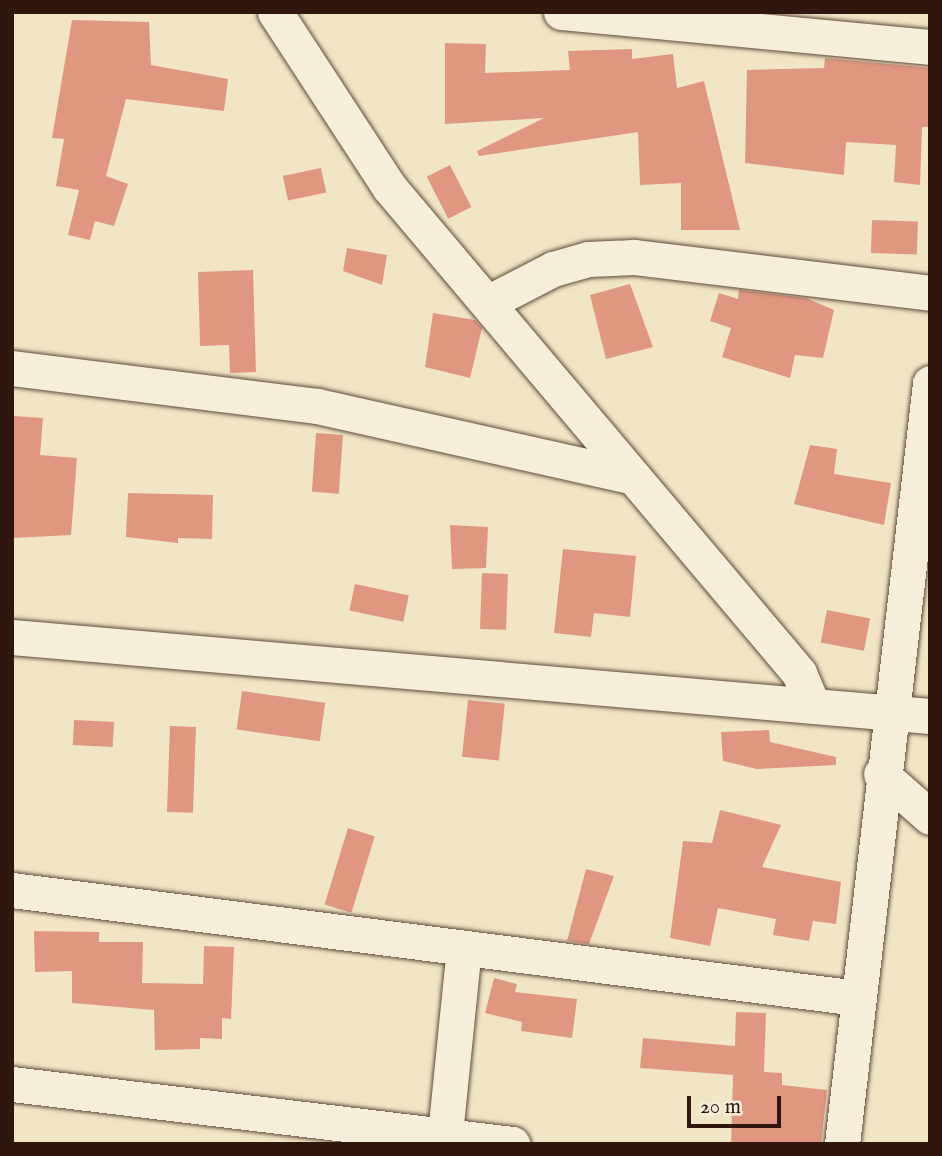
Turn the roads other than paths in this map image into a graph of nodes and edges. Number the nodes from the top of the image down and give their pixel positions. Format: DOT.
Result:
graph roads {
  1 [pos="275,12"];
  2 [pos="561,12"];
  3 [pos="930,47"];
  4 [pos="930,292"];
  5 [pos="489,302"];
  6 [pos="12,368"];
  7 [pos="930,383"];
  8 [pos="630,476"];
  9 [pos="12,637"];
  10 [pos="812,704"];
  11 [pos="890,710"];
  12 [pos="930,716"];
  13 [pos="881,774"];
  14 [pos="930,817"];
  15 [pos="12,890"];
  16 [pos="464,948"];
  17 [pos="857,998"];
  18 [pos="12,1084"];
  19 [pos="444,1140"];
  20 [pos="512,1144"];
  21 [pos="842,1144"];
  1 -- 5 [label="street"];
  2 -- 3 [label="street"];
  4 -- 5 [label="street"];
  5 -- 8 [label="street"];
  6 -- 8 [label="street"];
  7 -- 11 [label="street"];
  8 -- 10 [label="street"];
  9 -- 10 [label="street"];
  10 -- 11 [label="street"];
  11 -- 12 [label="street"];
  11 -- 13 [label="street"];
  13 -- 14 [label="street"];
  13 -- 17 [label="street"];
  15 -- 16 [label="street"];
  16 -- 17 [label="street"];
  16 -- 19 [label="street"];
  17 -- 21 [label="street"];
  18 -- 19 [label="street"];
  19 -- 20 [label="street"];
}
